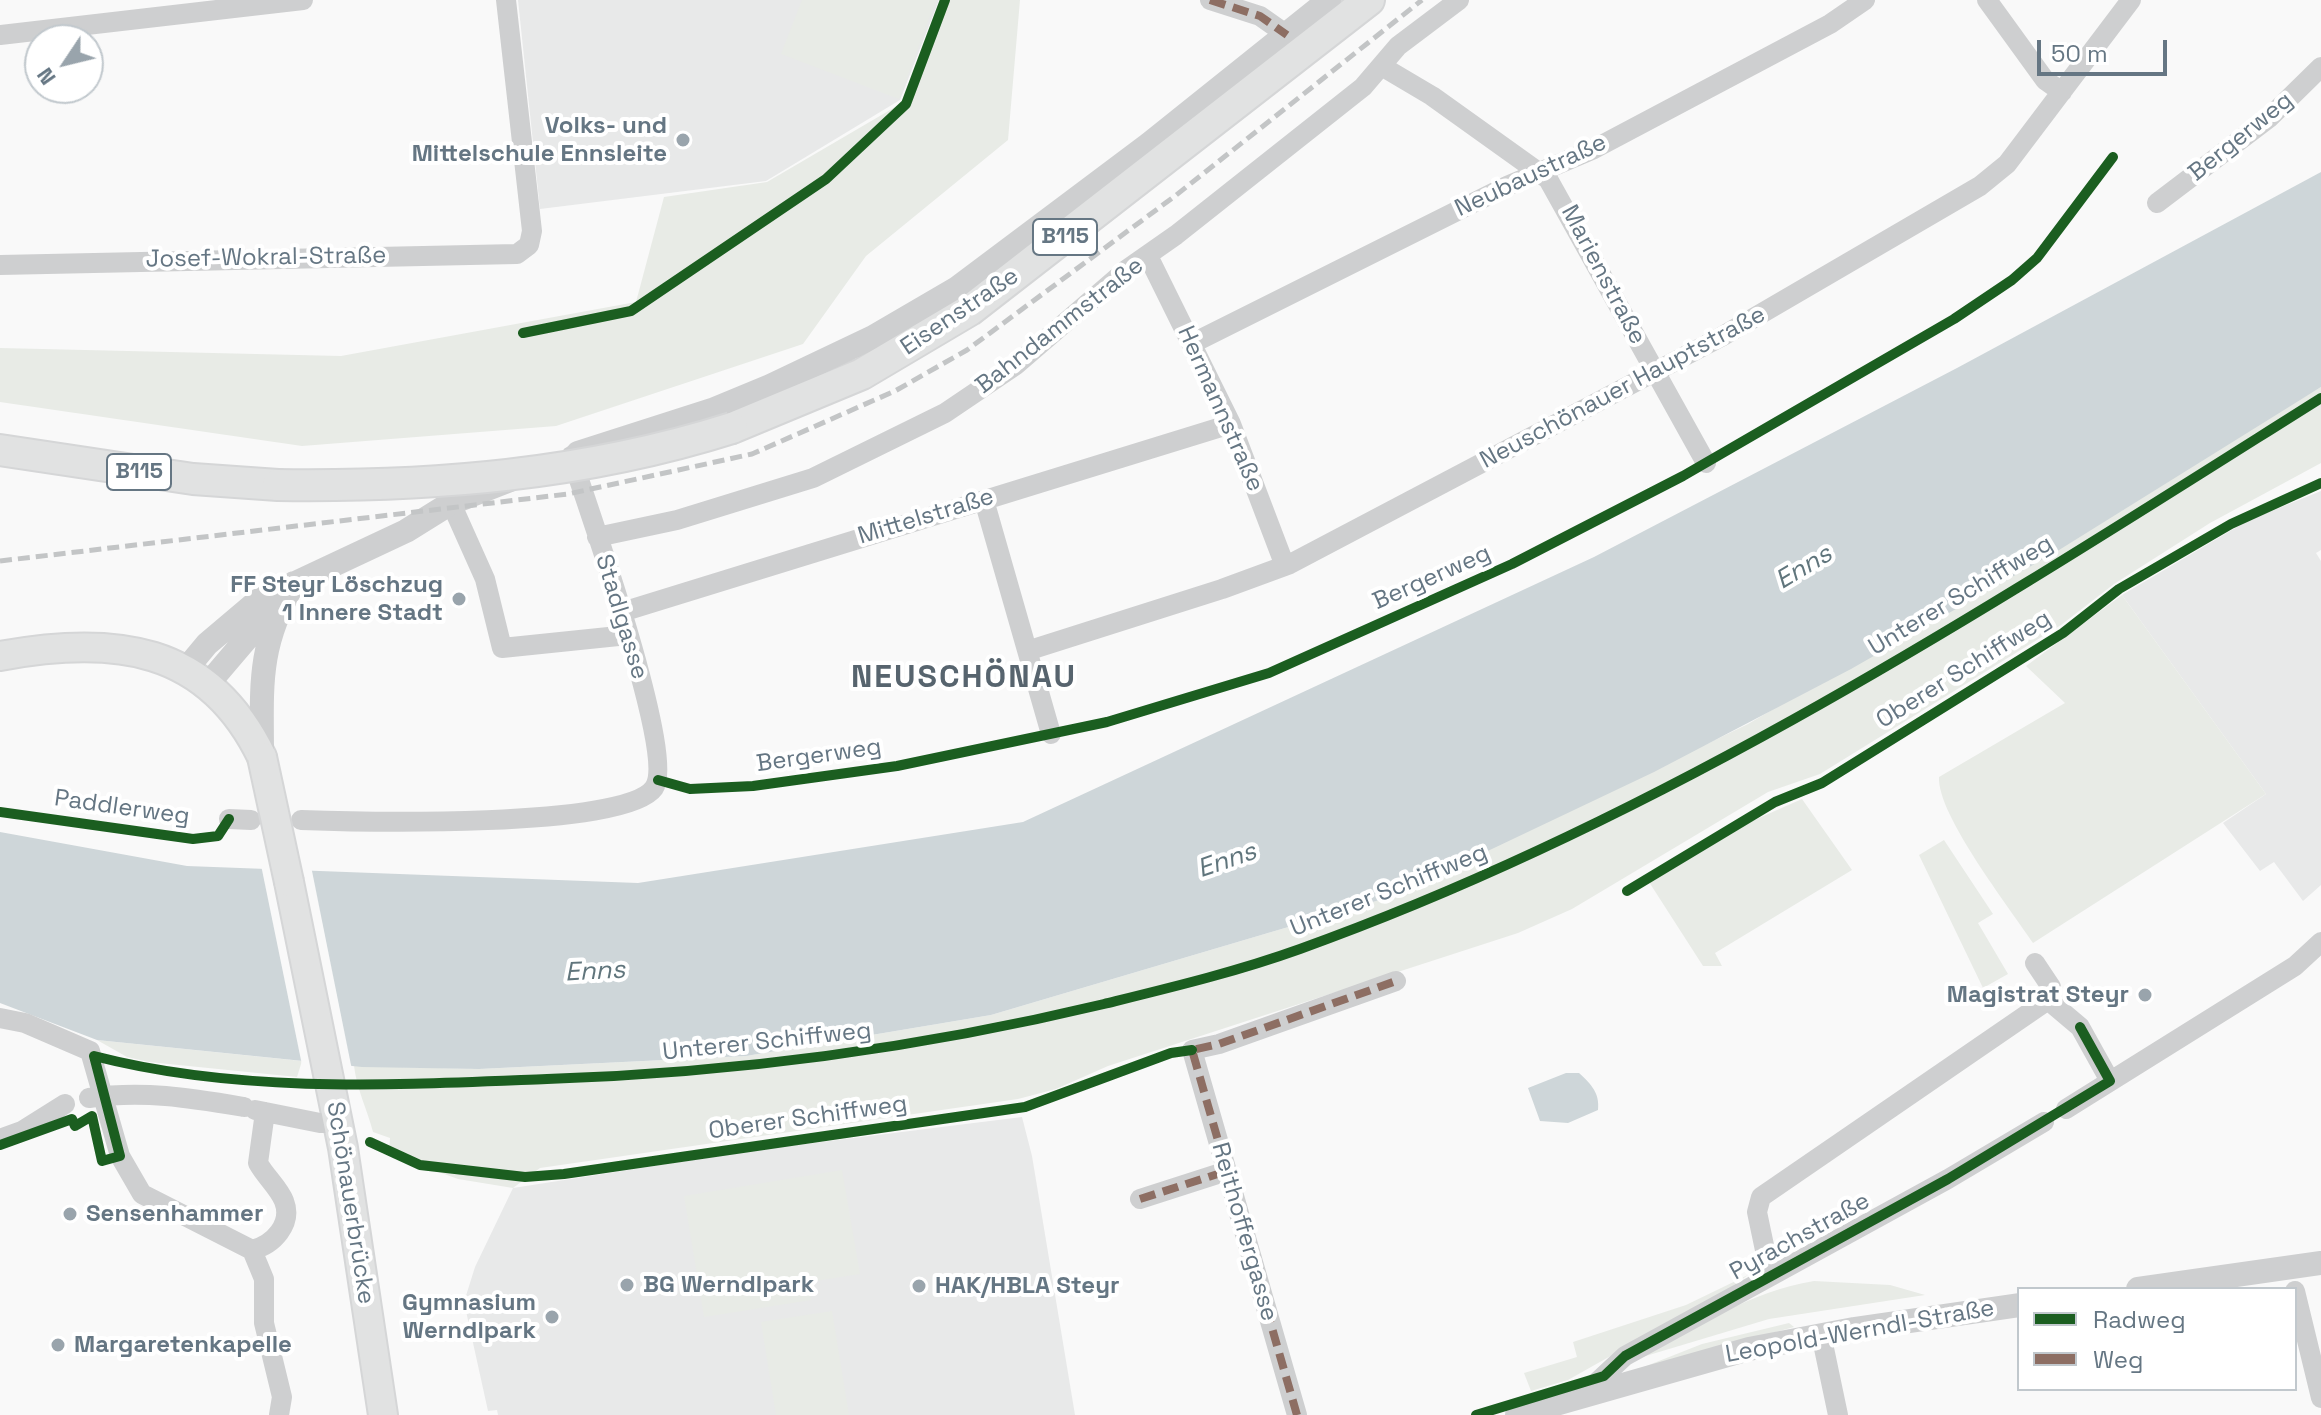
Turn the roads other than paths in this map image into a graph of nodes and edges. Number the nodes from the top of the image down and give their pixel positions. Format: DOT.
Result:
graph roads {
  1 [pos="303,0"];
  2 [pos="506,0"];
  3 [pos="1210,0"];
  4 [pos="1329,0"];
  5 [pos="1369,0"];
  6 [pos="1459,0"];
  7 [pos="1865,0"];
  8 [pos="1987,0"];
  9 [pos="2131,0"];
  10 [pos="231,4"];
  11 [pos="0,35"];
  12 [pos="1287,35"];
  13 [pos="1383,67"];
  14 [pos="2321,67"];
  15 [pos="2062,92"];
  16 [pos="1542,173"];
  17 [pos="2157,203"];
  18 [pos="1148,256"];
  19 [pos="0,265"];
  20 [pos="1193,343"];
  21 [pos="1655,370"];
  22 [pos="1231,424"];
  23 [pos="0,450"];
  24 [pos="571,456"];
  25 [pos="1706,463"];
  26 [pos="984,500"];
  27 [pos="451,503"];
  28 [pos="597,537"];
  29 [pos="1285,566"];
  30 [pos="294,583"];
  31 [pos="622,612"];
  32 [pos="628,635"];
  33 [pos="1030,650"];
  34 [pos="0,656"];
  35 [pos="197,676"];
  36 [pos="1051,734"];
  37 [pos="262,757"];
  38 [pos="229,819"];
  39 [pos="251,820"];
  40 [pos="301,820"];
  41 [pos="2321,942"];
  42 [pos="2035,963"];
  43 [pos="1396,981"];
  44 [pos="2048,1000"];
  45 [pos="0,1018"];
  46 [pos="2110,1081"];
  47 [pos="89,1098"];
  48 [pos="65,1104"];
  49 [pos="2066,1109"];
  50 [pos="265,1112"];
  51 [pos="2044,1122"];
  52 [pos="337,1123"];
  53 [pos="3,1138"];
  54 [pos="1227,1171"];
  55 [pos="1140,1199"];
  56 [pos="252,1250"];
  57 [pos="2321,1263"];
  58 [pos="1770,1274"];
  59 [pos="2293,1283"];
  60 [pos="2190,1287"];
  61 [pos="2297,1299"];
  62 [pos="2017,1305"];
  63 [pos="1821,1334"];
  64 [pos="1582,1396"];
  65 [pos="2321,1398"];
  66 [pos="279,1415"];
  67 [pos="383,1415"];
  68 [pos="1297,1415"];
  69 [pos="1517,1415"];
  70 [pos="1838,1415"];
  1 -- 10 [label="street"];
  2 -- 19 [label="street, Josef-Wokral-Straße"];
  3 -- 12 [label="street"];
  4 -- 12 [label="street, Eisenstraße"];
  5 -- 23 [label="main road, Eisenstraße / B115, bridge"];
  6 -- 13 [label="street, Bahndammstraße"];
  7 -- 16 [label="street, Neubaustraße"];
  8 -- 15 [label="street"];
  9 -- 15 [label="street, Neuschönauer Hauptstraße"];
  10 -- 11 [label="street"];
  12 -- 24 [label="street, Eisenstraße"];
  13 -- 16 [label="street, Marienstraße"];
  13 -- 18 [label="street, Bahndammstraße"];
  14 -- 17 [label="street, Bergerweg"];
  15 -- 21 [label="street, Neuschönauer Hauptstraße"];
  16 -- 20 [label="street, Neubaustraße"];
  16 -- 21 [label="street, Marienstraße"];
  18 -- 20 [label="street, Hermannstraße"];
  18 -- 28 [label="street, Bahndammstraße"];
  20 -- 22 [label="street, Hermannstraße"];
  21 -- 25 [label="street, Marienstraße"];
  21 -- 29 [label="street, Neuschönauer Hauptstraße"];
  22 -- 26 [label="street, Mittelstraße"];
  22 -- 29 [label="street, Hermannstraße"];
  24 -- 27 [label="street, Eisenstraße"];
  24 -- 28 [label="street, Stadlgasse"];
  26 -- 31 [label="street, Mittelstraße"];
  26 -- 33 [label="street"];
  27 -- 30 [label="street, Eisenstraße"];
  27 -- 32 [label="street"];
  28 -- 31 [label="street, Stadlgasse"];
  29 -- 33 [label="street, Neuschönauer Hauptstraße"];
  30 -- 35 [label="street, Eisenstraße"];
  30 -- 37 [label="street"];
  31 -- 32 [label="street, Stadlgasse"];
  32 -- 40 [label="street, Stadlgasse"];
  33 -- 36 [label="street"];
  34 -- 35 [label="main road"];
  35 -- 37 [label="main road, Schönauerbrücke"];
  37 -- 52 [label="main road, Schönauerbrücke, bridge"];
  38 -- 39 [label="street"];
  41 -- 46 [label="street"];
  42 -- 44 [label="street"];
  43 -- 54 [label="street, Reithoffergasse"];
  44 -- 46 [label="street"];
  44 -- 58 [label="street"];
  45 -- 56 [label="street"];
  46 -- 49 [label="street"];
  47 -- 50 [label="street, bridge"];
  48 -- 53 [label="street"];
  50 -- 52 [label="street"];
  50 -- 56 [label="street"];
  51 -- 58 [label="street, Pyrachstraße"];
  52 -- 67 [label="main road, Schönauerbrücke"];
  54 -- 55 [label="street"];
  54 -- 68 [label="street, Reithoffergasse"];
  56 -- 66 [label="street"];
  57 -- 59 [label="street"];
  58 -- 64 [label="street, Pyrachstraße"];
  59 -- 60 [label="street"];
  61 -- 65 [label="street"];
  62 -- 63 [label="street, Leopold-Werndl-Straße"];
  63 -- 64 [label="street, Leopold-Werndl-Straße"];
  63 -- 70 [label="street"];
  64 -- 69 [label="street, Leopold-Werndl-Straße"];
}
